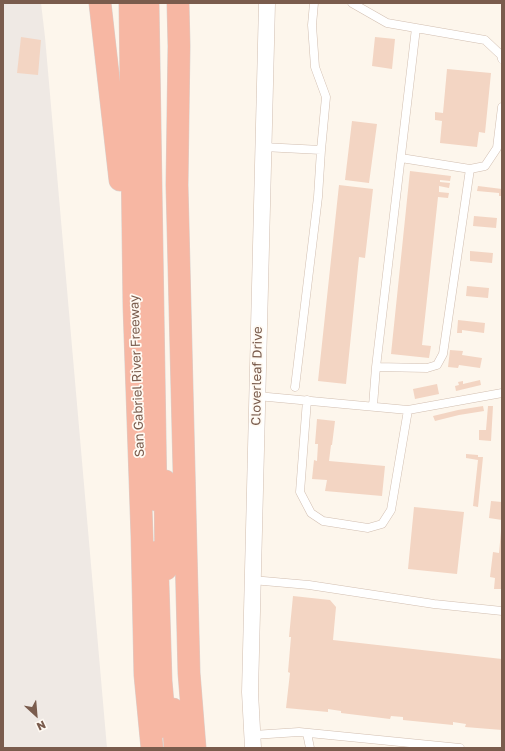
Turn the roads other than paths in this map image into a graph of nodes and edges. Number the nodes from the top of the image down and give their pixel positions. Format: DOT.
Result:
graph roads {
  1 [pos="100,3"];
  2 [pos="130,3"];
  3 [pos="148,3"];
  4 [pos="159,3"];
  5 [pos="178,3"];
  6 [pos="267,3"];
  7 [pos="314,3"];
  8 [pos="352,3"];
  9 [pos="416,28"];
  10 [pos="502,59"];
  11 [pos="502,107"];
  12 [pos="263,147"];
  13 [pos="321,150"];
  14 [pos="401,158"];
  15 [pos="470,169"];
  16 [pos="134,306"];
  17 [pos="376,366"];
  18 [pos="295,387"];
  19 [pos="502,393"];
  20 [pos="257,396"];
  21 [pos="307,400"];
  22 [pos="373,406"];
  23 [pos="408,410"];
  24 [pos="252,580"];
  25 [pos="502,611"];
  26 [pos="308,733"];
  27 [pos="253,742"];
  28 [pos="416,746"];
  29 [pos="152,748"];
  30 [pos="166,748"];
  31 [pos="175,748"];
  32 [pos="195,748"];
  33 [pos="310,748"];
  34 [pos="460,748"];
  1 -- 16 [label="highway"];
  2 -- 16 [label="highway, San Gabriel River Freeway"];
  3 -- 30 [label="highway"];
  4 -- 31 [label="highway"];
  5 -- 32 [label="highway"];
  6 -- 12 [label="street, Cloverleaf Drive"];
  7 -- 13 [label="lane"];
  8 -- 9 [label="lane"];
  9 -- 10 [label="lane"];
  9 -- 14 [label="lane"];
  11 -- 15 [label="lane"];
  12 -- 13 [label="lane"];
  12 -- 20 [label="street, Cloverleaf Drive"];
  13 -- 18 [label="lane"];
  14 -- 15 [label="lane"];
  14 -- 17 [label="lane"];
  15 -- 17 [label="lane"];
  16 -- 29 [label="highway, San Gabriel River Freeway"];
  17 -- 22 [label="lane"];
  19 -- 23 [label="lane"];
  20 -- 21 [label="lane"];
  20 -- 24 [label="street, Cloverleaf Drive"];
  21 -- 22 [label="lane"];
  21 -- 23 [label="lane"];
  22 -- 23 [label="lane"];
  24 -- 25 [label="lane"];
  24 -- 27 [label="street, Cloverleaf Drive"];
  26 -- 27 [label="lane"];
  26 -- 28 [label="lane"];
  26 -- 33 [label="lane"];
  28 -- 34 [label="lane"];
}
